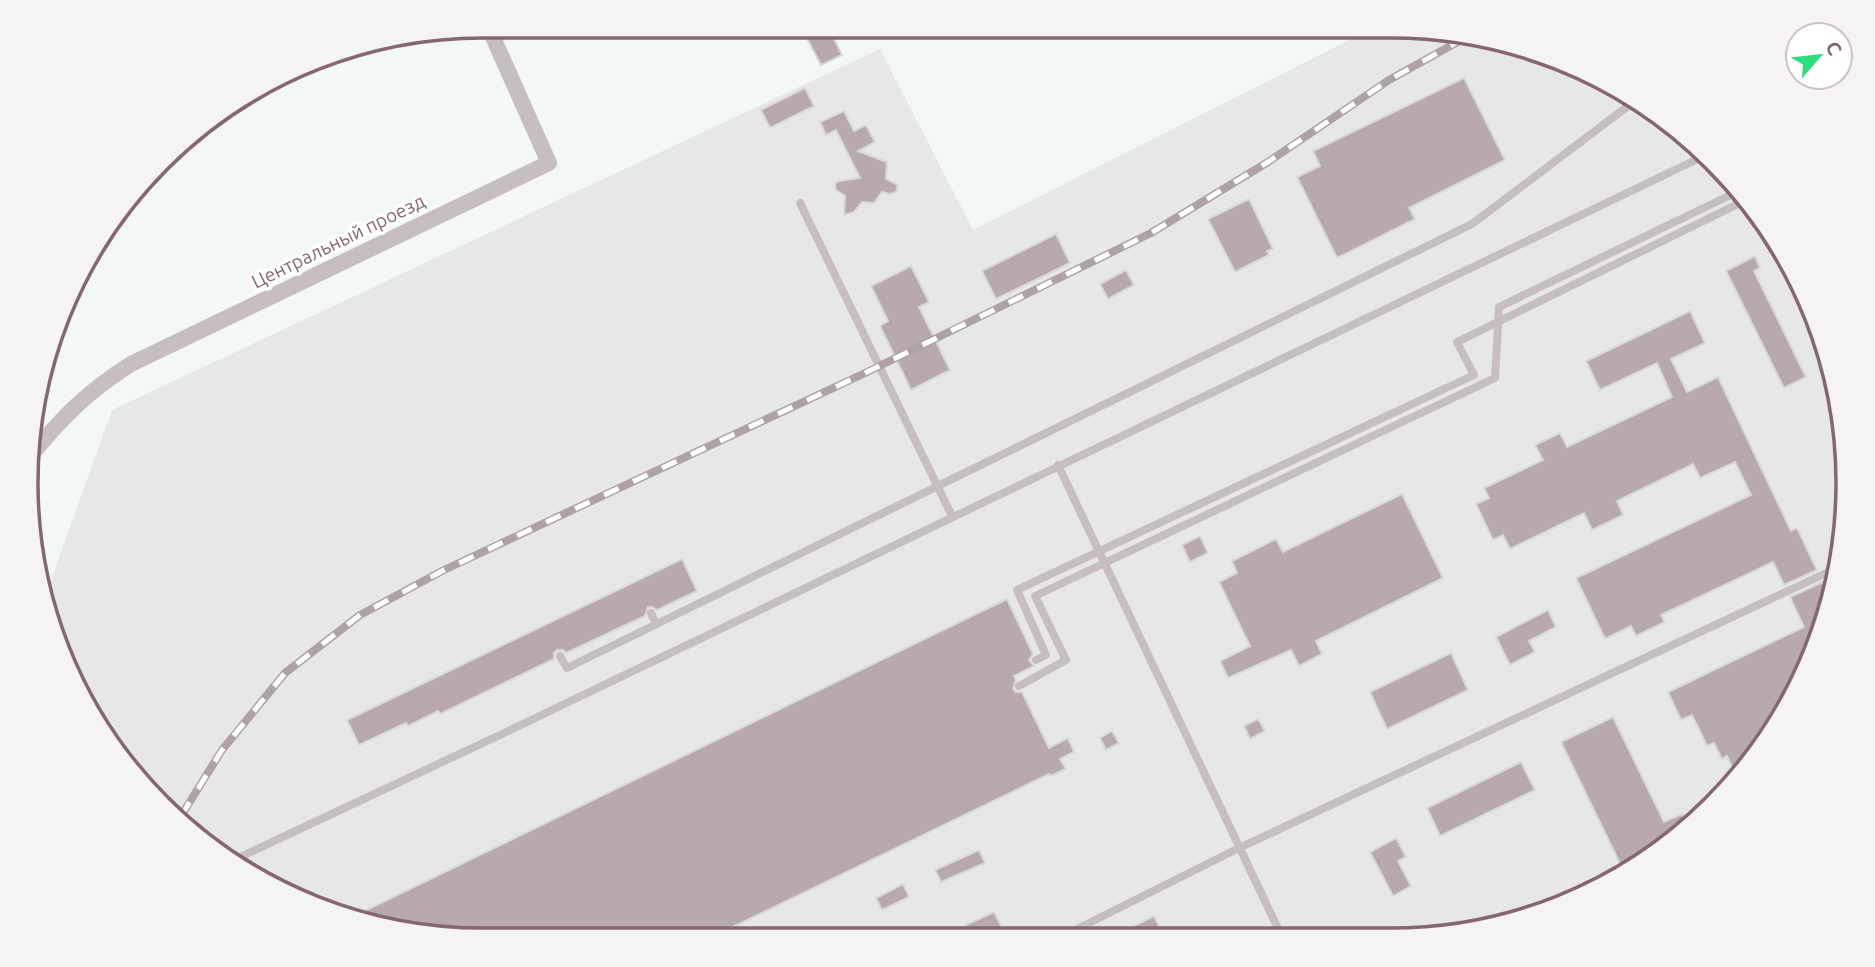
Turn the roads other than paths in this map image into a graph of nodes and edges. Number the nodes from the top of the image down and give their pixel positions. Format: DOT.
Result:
graph roads {
  1 [pos="494,39"];
  2 [pos="1628,106"];
  3 [pos="1696,160"];
  4 [pos="1730,195"];
  5 [pos="800,203"];
  6 [pos="1738,204"];
  7 [pos="40,445"];
  8 [pos="1058,465"];
  9 [pos="952,516"];
  10 [pos="1827,572"];
  11 [pos="651,613"];
  12 [pos="656,624"];
  13 [pos="560,656"];
  14 [pos="1036,660"];
  15 [pos="1019,686"];
  16 [pos="1239,848"];
  17 [pos="241,857"];
  18 [pos="1079,928"];
  19 [pos="1278,928"];
  1 -- 7 [label="street, Центральный проезд"];
  2 -- 12 [label="lane, bridge"];
  3 -- 8 [label="lane"];
  4 -- 15 [label="lane, bridge"];
  5 -- 9 [label="lane"];
  6 -- 14 [label="lane, bridge"];
  8 -- 9 [label="lane"];
  8 -- 16 [label="lane"];
  9 -- 17 [label="lane"];
  10 -- 16 [label="lane"];
  11 -- 12 [label="lane"];
  12 -- 13 [label="lane, bridge"];
  16 -- 18 [label="lane"];
  16 -- 19 [label="lane"];
}
